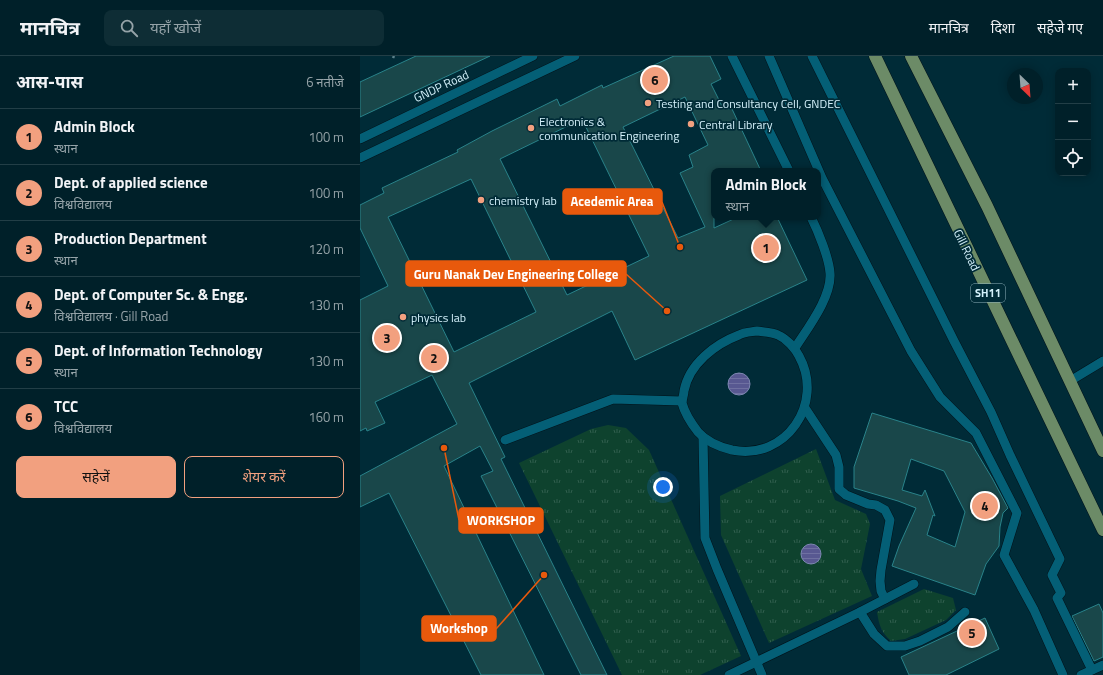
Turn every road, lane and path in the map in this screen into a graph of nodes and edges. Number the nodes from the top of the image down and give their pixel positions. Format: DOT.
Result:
graph roads {
  1 [pos="533,56"];
  2 [pos="575,56"];
  3 [pos="732,56"];
  4 [pos="769,56"];
  5 [pos="812,56"];
  6 [pos="875,56"];
  7 [pos="911,56"];
  8 [pos="360,138"];
  9 [pos="360,158"];
  10 [pos="788,168"];
  11 [pos="818,168"];
  12 [pos="821,176"];
  13 [pos="812,220"];
  14 [pos="794,348"];
  15 [pos="1103,361"];
  16 [pos="1070,381"];
  17 [pos="682,401"];
  18 [pos="805,408"];
  19 [pos="703,437"];
  20 [pos="505,440"];
  21 [pos="1103,451"];
  22 [pos="1103,530"];
  23 [pos="914,584"];
  24 [pos="884,599"];
  25 [pos="860,612"];
  26 [pos="965,612"];
  27 [pos="756,662"];
  28 [pos="1103,665"];
  29 [pos="1092,670"];
  30 [pos="729,675"];
  31 [pos="762,675"];
  32 [pos="1063,675"];
  33 [pos="1081,675"];
  1 -- 8 [label="lane, GNDP Road"];
  2 -- 9 [label="lane"];
  3 -- 10 [label="lane"];
  4 -- 11 [label="lane"];
  5 -- 29 [label="lane"];
  6 -- 22 [label="main road, Gill Road / SH11"];
  7 -- 16 [label="main road, SH11"];
  12 -- 32 [label="lane"];
  13 -- 14 [label="lane"];
  14 -- 17 [label="lane"];
  14 -- 18 [label="lane"];
  15 -- 16 [label="lane"];
  16 -- 21 [label="main road, SH11"];
  17 -- 19 [label="lane"];
  17 -- 20 [label="lane"];
  18 -- 19 [label="lane"];
  18 -- 24 [label="lane"];
  19 -- 27 [label="lane"];
  23 -- 24 [label="lane"];
  24 -- 25 [label="lane"];
  25 -- 26 [label="lane"];
  25 -- 27 [label="lane"];
  27 -- 30 [label="lane"];
  27 -- 31 [label="lane"];
  28 -- 29 [label="lane"];
  29 -- 33 [label="lane"];
}
